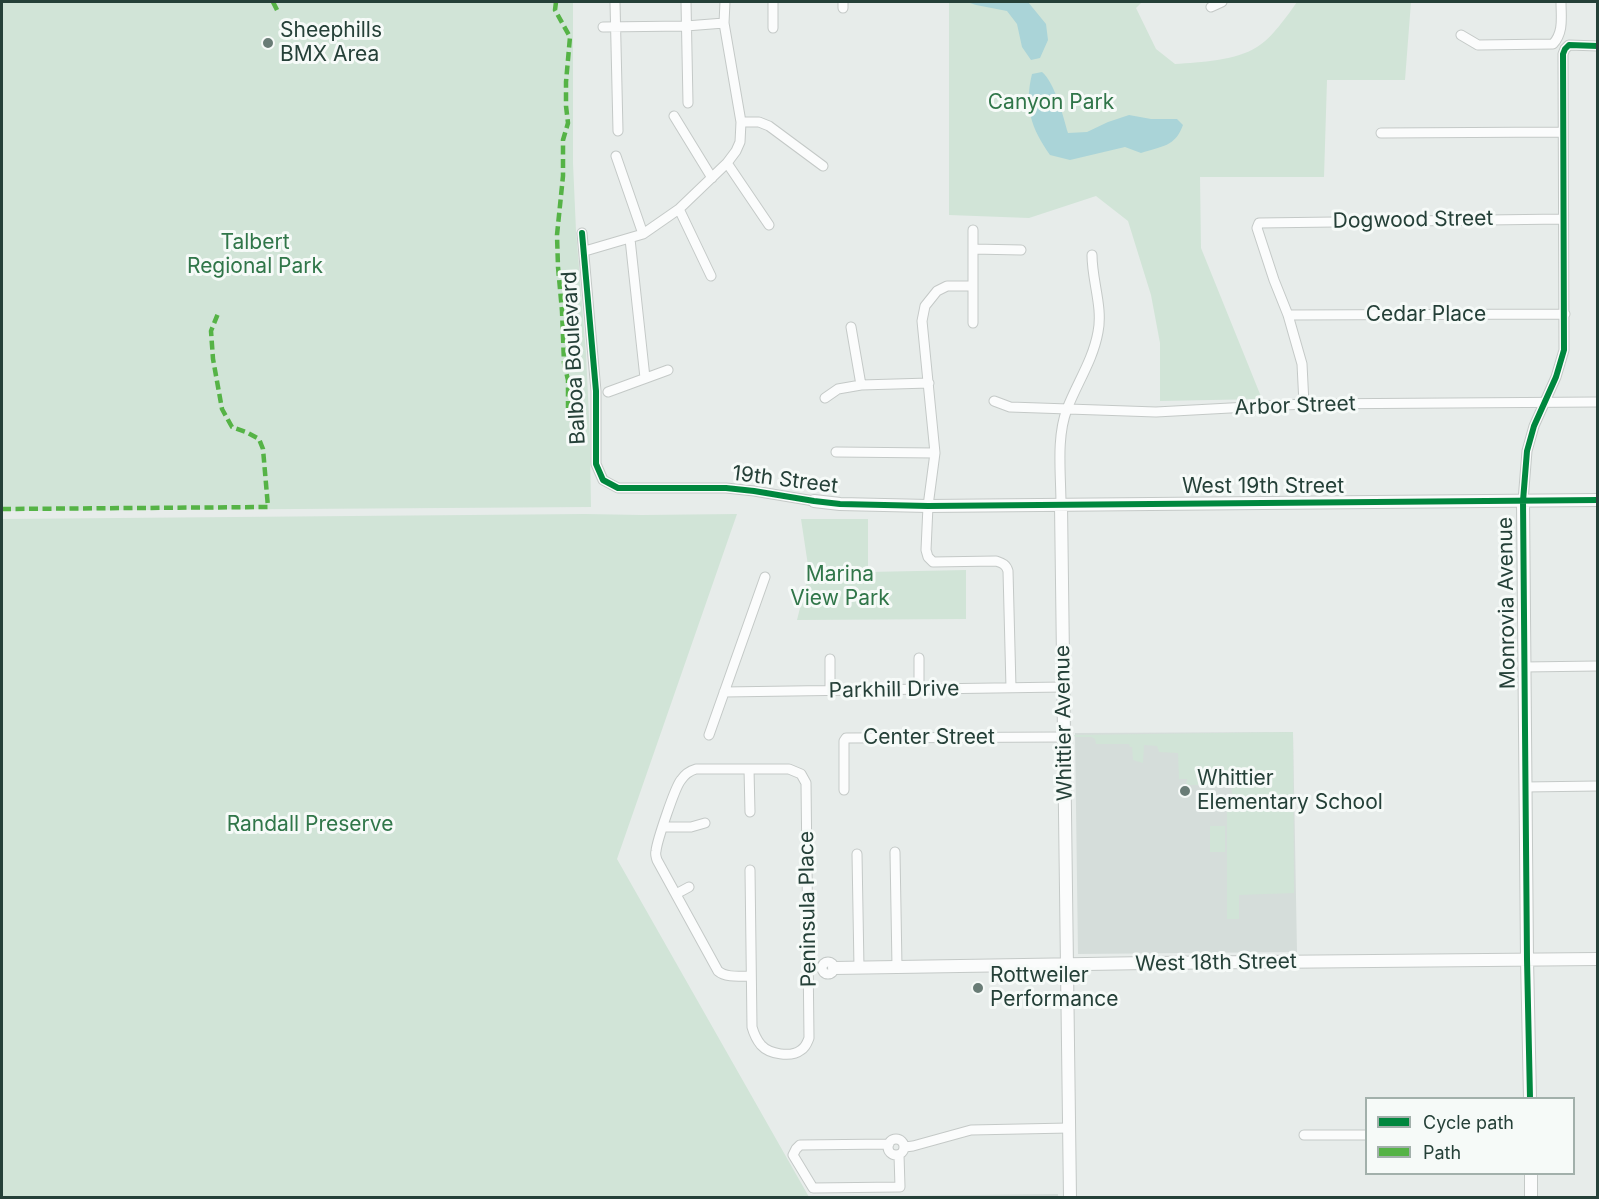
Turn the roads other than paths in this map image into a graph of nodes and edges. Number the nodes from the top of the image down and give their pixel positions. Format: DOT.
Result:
graph roads {
  1 [pos="615,2"];
  2 [pos="686,2"];
  3 [pos="725,2"];
  4 [pos="773,2"];
  5 [pos="1222,2"];
  6 [pos="1561,2"];
  7 [pos="1211,7"];
  8 [pos="724,23"];
  9 [pos="686,26"];
  10 [pos="603,27"];
  11 [pos="615,27"];
  12 [pos="774,28"];
  13 [pos="1461,35"];
  14 [pos="1598,46"];
  15 [pos="688,103"];
  16 [pos="674,116"];
  17 [pos="741,122"];
  18 [pos="618,131"];
  19 [pos="1563,132"];
  20 [pos="1382,133"];
  21 [pos="616,156"];
  22 [pos="727,164"];
  23 [pos="823,166"];
  24 [pos="712,178"];
  25 [pos="679,209"];
  26 [pos="1563,219"];
  27 [pos="769,225"];
  28 [pos="973,230"];
  29 [pos="582,232"];
  30 [pos="643,234"];
  31 [pos="630,239"];
  32 [pos="973,249"];
  33 [pos="1021,250"];
  34 [pos="585,251"];
  35 [pos="1092,255"];
  36 [pos="711,276"];
  37 [pos="973,285"];
  38 [pos="1565,314"];
  39 [pos="1288,315"];
  40 [pos="973,323"];
  41 [pos="851,327"];
  42 [pos="668,370"];
  43 [pos="645,378"];
  44 [pos="929,383"];
  45 [pos="861,385"];
  46 [pos="608,392"];
  47 [pos="825,398"];
  48 [pos="994,401"];
  49 [pos="1598,402"];
  50 [pos="1545,403"];
  51 [pos="1304,404"];
  52 [pos="1068,408"];
  53 [pos="836,452"];
  54 [pos="935,453"];
  55 [pos="603,480"];
  56 [pos="1598,500"];
  57 [pos="814,501"];
  58 [pos="1523,501"];
  59 [pos="1061,504"];
  60 [pos="928,506"];
  61 [pos="765,577"];
  62 [pos="918,658"];
  63 [pos="830,659"];
  64 [pos="1598,666"];
  65 [pos="1524,667"];
  66 [pos="1064,687"];
  67 [pos="1011,688"];
  68 [pos="919,689"];
  69 [pos="830,691"];
  70 [pos="724,692"];
  71 [pos="709,735"];
  72 [pos="1064,737"];
  73 [pos="749,769"];
  74 [pos="1598,786"];
  75 [pos="1525,787"];
  76 [pos="843,790"];
  77 [pos="750,812"];
  78 [pos="705,823"];
  79 [pos="663,827"];
  80 [pos="895,852"];
  81 [pos="857,854"];
  82 [pos="750,870"];
  83 [pos="689,887"];
  84 [pos="676,894"];
  85 [pos="1527,959"];
  86 [pos="1598,959"];
  87 [pos="808,961"];
  88 [pos="1066,964"];
  89 [pos="897,967"];
  90 [pos="827,968"];
  91 [pos="859,968"];
  92 [pos="808,975"];
  93 [pos="751,976"];
  94 [pos="1530,1097"];
  95 [pos="1069,1128"];
  96 [pos="1365,1135"];
  97 [pos="1304,1136"];
  98 [pos="902,1151"];
  99 [pos="1531,1175"];
  100 [pos="1070,1197"];
  101 [pos="1531,1197"];
  1 -- 11 [label="street"];
  2 -- 9 [label="street"];
  3 -- 8 [label="street"];
  4 -- 12 [label="street"];
  5 -- 7 [label="street"];
  6 -- 13 [label="street"];
  8 -- 9 [label="street"];
  8 -- 17 [label="street"];
  9 -- 11 [label="street"];
  9 -- 15 [label="street"];
  10 -- 11 [label="street"];
  11 -- 18 [label="street"];
  14 -- 19 [label="street, Monrovia Avenue"];
  16 -- 24 [label="street"];
  17 -- 22 [label="street"];
  17 -- 23 [label="street"];
  19 -- 20 [label="street"];
  19 -- 26 [label="street, Monrovia Avenue"];
  21 -- 30 [label="street"];
  22 -- 24 [label="street"];
  22 -- 27 [label="street"];
  24 -- 25 [label="street"];
  25 -- 30 [label="street"];
  25 -- 36 [label="street"];
  26 -- 38 [label="street, Monrovia Avenue"];
  26 -- 39 [label="street, Dogwood Street"];
  28 -- 32 [label="street"];
  29 -- 34 [label="street, Balboa Boulevard"];
  30 -- 31 [label="street"];
  31 -- 34 [label="street"];
  31 -- 43 [label="street"];
  32 -- 33 [label="street"];
  32 -- 37 [label="street"];
  34 -- 55 [label="street, Balboa Boulevard"];
  35 -- 52 [label="street, Whittier Avenue"];
  37 -- 40 [label="street"];
  37 -- 44 [label="street"];
  38 -- 39 [label="street, Cedar Place"];
  38 -- 50 [label="street, Monrovia Avenue"];
  39 -- 51 [label="street"];
  41 -- 45 [label="street"];
  42 -- 43 [label="street"];
  43 -- 46 [label="street"];
  44 -- 45 [label="street"];
  44 -- 54 [label="street"];
  45 -- 47 [label="street"];
  48 -- 52 [label="street, Arbor Street"];
  49 -- 50 [label="street, Arbor Street"];
  50 -- 51 [label="street, Arbor Street"];
  50 -- 58 [label="street, Monrovia Avenue"];
  51 -- 52 [label="street, Arbor Street"];
  52 -- 59 [label="street, Whittier Avenue"];
  53 -- 54 [label="street"];
  54 -- 60 [label="street"];
  55 -- 57 [label="street, 19th Street"];
  56 -- 58 [label="street, West 19th Street"];
  57 -- 60 [label="street, 19th Street"];
  58 -- 59 [label="street, West 19th Street"];
  58 -- 65 [label="street, Monrovia Avenue"];
  59 -- 60 [label="street, West 19th Street"];
  59 -- 66 [label="street, Whittier Avenue"];
  60 -- 67 [label="street"];
  61 -- 70 [label="street"];
  62 -- 68 [label="street"];
  63 -- 69 [label="street"];
  64 -- 65 [label="street"];
  65 -- 75 [label="street, Monrovia Avenue"];
  66 -- 67 [label="street, Parkhill Drive"];
  66 -- 72 [label="street, Whittier Avenue"];
  67 -- 68 [label="street, Parkhill Drive"];
  68 -- 69 [label="street, Parkhill Drive"];
  69 -- 70 [label="street, Parkhill Drive"];
  70 -- 71 [label="street"];
  72 -- 76 [label="street, Center Street"];
  72 -- 88 [label="street, Whittier Avenue"];
  73 -- 77 [label="street"];
  73 -- 79 [label="street"];
  73 -- 87 [label="street, Peninsula Place"];
  74 -- 75 [label="street"];
  75 -- 85 [label="street, Monrovia Avenue"];
  78 -- 79 [label="street"];
  79 -- 84 [label="street"];
  80 -- 89 [label="street"];
  81 -- 91 [label="street"];
  82 -- 93 [label="street"];
  83 -- 84 [label="street"];
  84 -- 93 [label="street"];
  85 -- 86 [label="street, West 18th Street"];
  85 -- 88 [label="street, West 18th Street"];
  85 -- 94 [label="street, Monrovia Avenue"];
  87 -- 90 [label="street, West 18th Street"];
  87 -- 92 [label="street, Peninsula Place"];
  88 -- 89 [label="street, West 18th Street"];
  88 -- 95 [label="street, Whittier Avenue"];
  89 -- 91 [label="street, West 18th Street"];
  90 -- 91 [label="street, West 18th Street"];
  90 -- 92 [label="street, West 18th Street"];
  92 -- 93 [label="street, Peninsula Place"];
  95 -- 98 [label="street"];
  95 -- 100 [label="street, Whittier Avenue"];
  96 -- 97 [label="street"];
  98 -- 98 [label="street"];
  99 -- 101 [label="street"];
}
